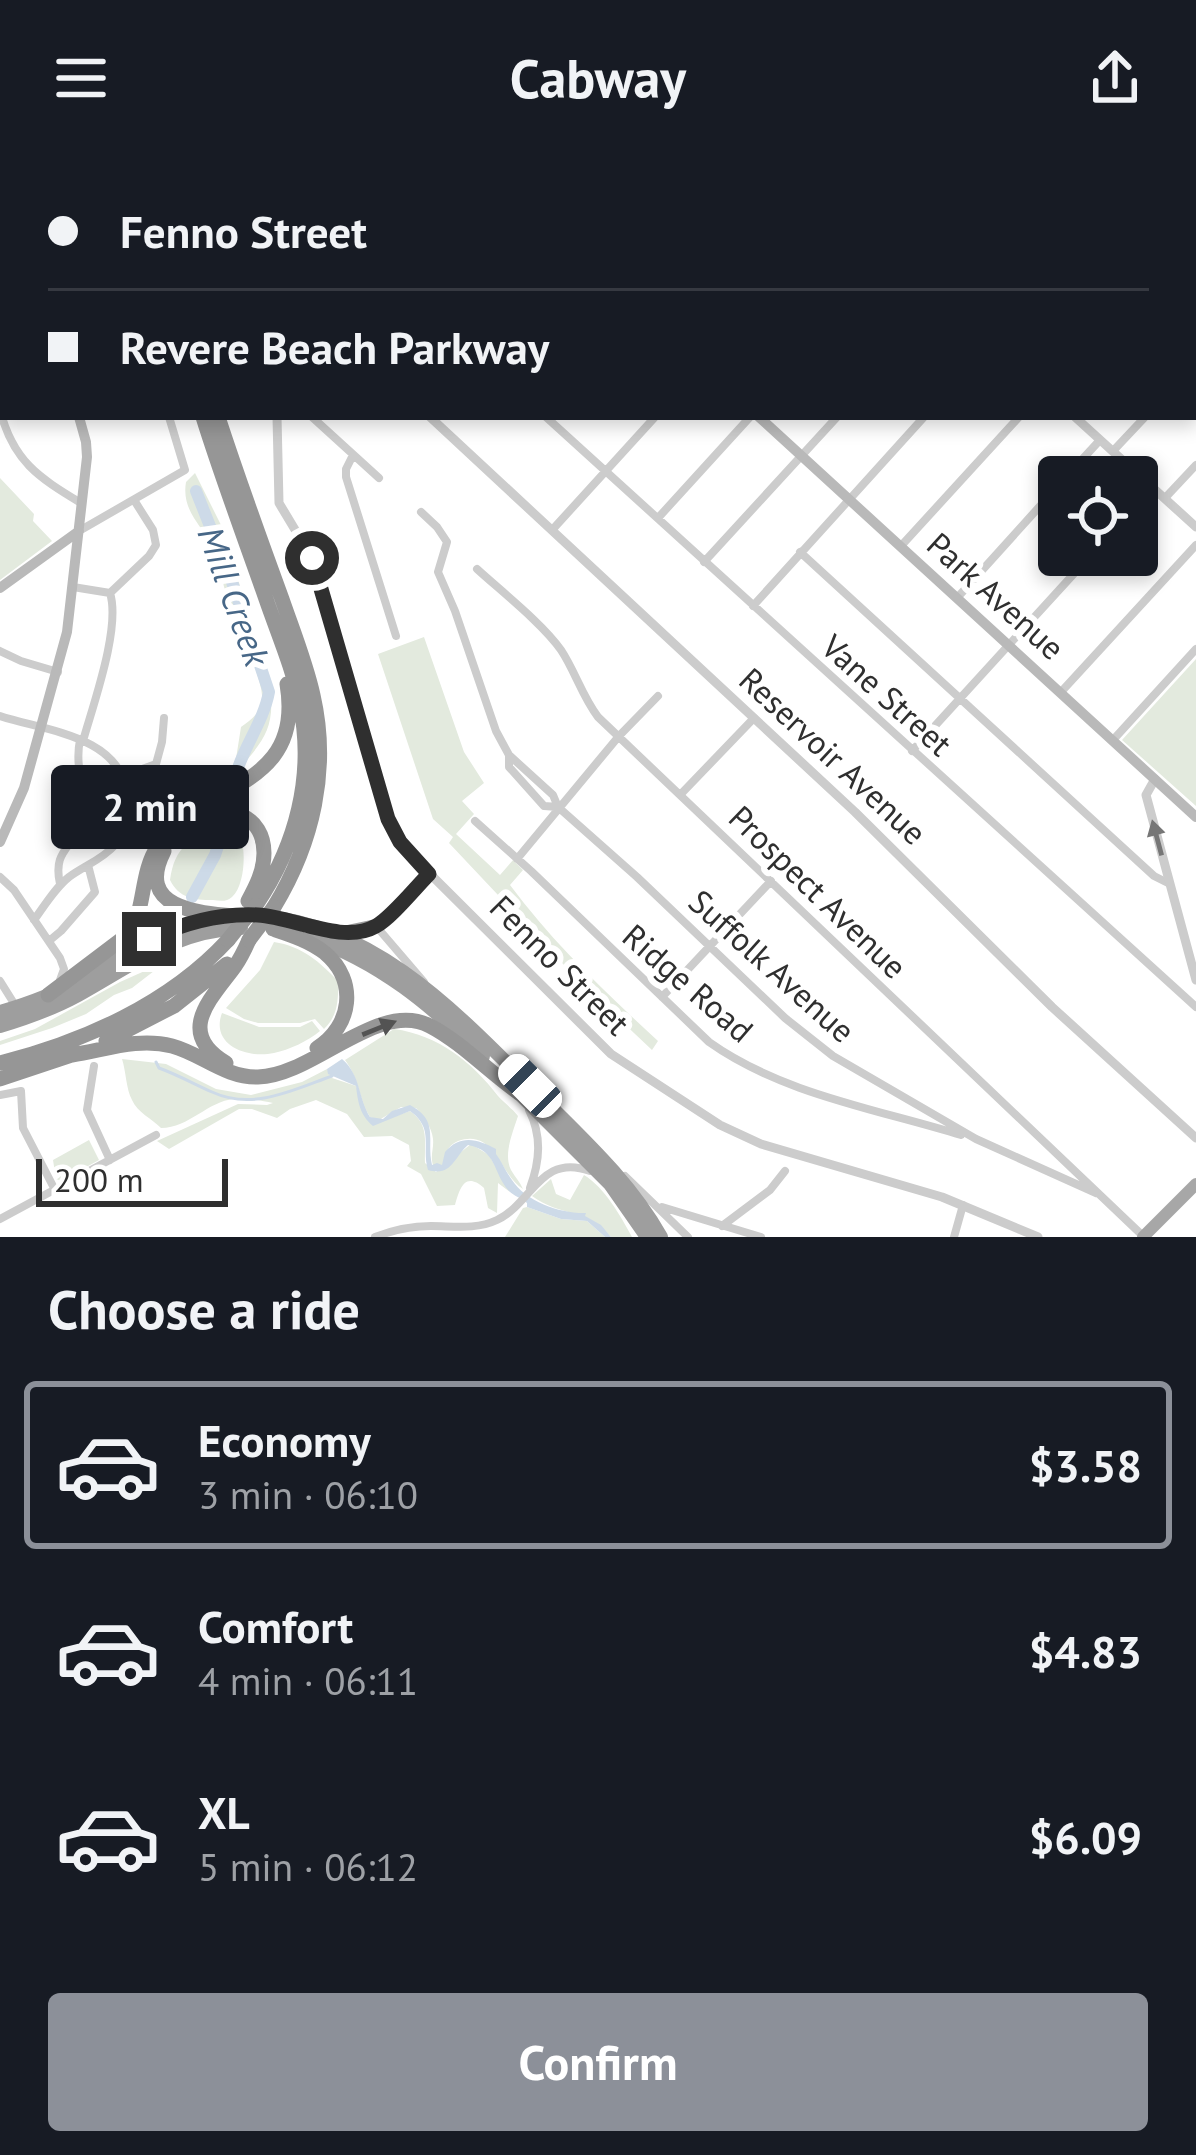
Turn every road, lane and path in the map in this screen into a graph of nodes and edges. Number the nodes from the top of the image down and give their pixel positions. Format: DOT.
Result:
graph roads {
  1 [pos="3,420"];
  2 [pos="80,420"];
  3 [pos="170,420"];
  4 [pos="204,420"];
  5 [pos="219,420"];
  6 [pos="277,420"];
  7 [pos="315,420"];
  8 [pos="433,420"];
  9 [pos="549,420"];
  10 [pos="651,420"];
  11 [pos="751,420"];
  12 [pos="758,420"];
  13 [pos="834,420"];
  14 [pos="921,420"];
  15 [pos="1016,420"];
  16 [pos="1078,420"];
  17 [pos="1141,420"];
  18 [pos="1100,440"];
  19 [pos="1113,452"];
  20 [pos="353,455"];
  21 [pos="802,456"];
  22 [pos="1085,456"];
  23 [pos="1117,456"];
  24 [pos="1196,465"];
  25 [pos="605,471"];
  26 [pos="379,478"];
  27 [pos="1158,492"];
  28 [pos="1165,498"];
  29 [pos="849,499"];
  30 [pos="134,500"];
  31 [pos="82,504"];
  32 [pos="1038,508"];
  33 [pos="421,512"];
  34 [pos="658,518"];
  35 [pos="1196,527"];
  36 [pos="553,529"];
  37 [pos="79,531"];
  38 [pos="1196,545"];
  39 [pos="901,546"];
  40 [pos="800,552"];
  41 [pos="704,562"];
  42 [pos="477,569"];
  43 [pos="1072,576"];
  44 [pos="74,587"];
  45 [pos="0,588"];
  46 [pos="110,593"];
  47 [pos="958,598"];
  48 [pos="753,605"];
  49 [pos="396,636"];
  50 [pos="1009,645"];
  51 [pos="1196,649"];
  52 [pos="0,651"];
  53 [pos="284,651"];
  54 [pos="58,673"];
  55 [pos="1061,692"];
  56 [pos="658,696"];
  57 [pos="961,699"];
  58 [pos="0,716"];
  59 [pos="164,718"];
  60 [pos="755,718"];
  61 [pos="41,729"];
  62 [pos="619,736"];
  63 [pos="1113,740"];
  64 [pos="81,741"];
  65 [pos="913,751"];
  66 [pos="123,776"];
  67 [pos="1155,779"];
  68 [pos="680,795"];
  69 [pos="558,807"];
  70 [pos="1196,817"];
  71 [pos="475,821"];
  72 [pos="0,842"];
  73 [pos="517,859"];
  74 [pos="88,865"];
  75 [pos="429,874"];
  76 [pos="0,877"];
  77 [pos="771,881"];
  78 [pos="1168,883"];
  79 [pos="60,885"];
  80 [pos="246,908"];
  81 [pos="34,920"];
  82 [pos="376,926"];
  83 [pos="273,929"];
  84 [pos="333,933"];
  85 [pos="249,940"];
  86 [pos="49,941"];
  87 [pos="710,946"];
  88 [pos="1196,980"];
  89 [pos="0,981"];
  90 [pos="427,988"];
  91 [pos="48,994"];
  92 [pos="662,997"];
  93 [pos="16,1006"];
  94 [pos="1196,1007"];
  95 [pos="0,1012"];
  96 [pos="0,1026"];
  97 [pos="72,1055"];
  98 [pos="0,1064"];
  99 [pos="94,1066"];
  100 [pos="0,1079"];
  101 [pos="519,1093"];
  102 [pos="0,1095"];
  103 [pos="156,1135"];
  104 [pos="1196,1138"];
  105 [pos="976,1139"];
  106 [pos="588,1144"];
  107 [pos="110,1160"];
  108 [pos="785,1171"];
  109 [pos="606,1180"];
  110 [pos="1196,1184"];
  111 [pos="55,1190"];
  112 [pos="529,1190"];
  113 [pos="1103,1196"];
  114 [pos="656,1203"];
  115 [pos="963,1204"];
  116 [pos="0,1219"];
  117 [pos="706,1221"];
  118 [pos="722,1226"];
  119 [pos="1148,1235"];
  120 [pos="375,1237"];
  121 [pos="647,1237"];
  122 [pos="662,1237"];
  123 [pos="690,1237"];
  124 [pos="760,1237"];
  125 [pos="954,1237"];
  126 [pos="1038,1237"];
  1 -- 31 [label="street"];
  2 -- 31 [label="main road"];
  3 -- 30 [label="street"];
  4 -- 53 [label="highway"];
  5 -- 85 [label="highway, bridge"];
  6 -- 75 [label="street, Fenno Street"];
  7 -- 20 [label="street"];
  8 -- 36 [label="street, Reservoir Avenue"];
  9 -- 25 [label="street, Vane Street"];
  10 -- 25 [label="street"];
  11 -- 34 [label="street"];
  12 -- 21 [label="main road, Park Avenue"];
  13 -- 21 [label="street"];
  14 -- 29 [label="street"];
  15 -- 39 [label="street"];
  16 -- 18 [label="street"];
  17 -- 19 [label="street"];
  18 -- 19 [label="street"];
  18 -- 22 [label="street"];
  19 -- 23 [label="street"];
  20 -- 26 [label="street"];
  20 -- 49 [label="street"];
  21 -- 29 [label="main road, Park Avenue"];
  21 -- 41 [label="street"];
  24 -- 28 [label="street"];
  25 -- 34 [label="street, Vane Street"];
  25 -- 36 [label="street"];
  27 -- 28 [label="street"];
  28 -- 35 [label="street"];
  29 -- 39 [label="main road, Park Avenue"];
  29 -- 40 [label="street"];
  30 -- 37 [label="street"];
  30 -- 46 [label="street"];
  31 -- 37 [label="main road"];
  32 -- 47 [label="street"];
  33 -- 69 [label="street, Suffolk Avenue"];
  34 -- 41 [label="street, Vane Street"];
  36 -- 60 [label="street, Reservoir Avenue"];
  37 -- 44 [label="main road"];
  37 -- 45 [label="main road"];
  38 -- 55 [label="street"];
  39 -- 47 [label="main road, Park Avenue"];
  40 -- 48 [label="street"];
  40 -- 57 [label="street"];
  41 -- 48 [label="street, Vane Street"];
  42 -- 62 [label="street, Prospect Avenue"];
  43 -- 50 [label="street"];
  44 -- 46 [label="street"];
  44 -- 54 [label="main road"];
  46 -- 64 [label="street"];
  47 -- 50 [label="main road, Park Avenue"];
  48 -- 65 [label="street, Vane Street"];
  50 -- 55 [label="main road, Park Avenue"];
  50 -- 57 [label="street"];
  51 -- 63 [label="street"];
  52 -- 54 [label="street"];
  53 -- 80 [label="highway"];
  53 -- 91 [label="highway"];
  54 -- 61 [label="main road"];
  55 -- 63 [label="main road, Park Avenue"];
  56 -- 62 [label="street"];
  57 -- 65 [label="street"];
  57 -- 78 [label="street"];
  58 -- 61 [label="street"];
  59 -- 66 [label="street"];
  60 -- 68 [label="street"];
  60 -- 104 [label="street, Reservoir Avenue"];
  61 -- 64 [label="street"];
  61 -- 72 [label="main road"];
  62 -- 68 [label="street, Prospect Avenue"];
  62 -- 69 [label="street"];
  63 -- 67 [label="main road, Park Avenue"];
  64 -- 66 [label="street"];
  64 -- 79 [label="street"];
  65 -- 94 [label="street, Vane Street"];
  66 -- 74 [label="street"];
  67 -- 70 [label="main road, Park Avenue"];
  78 -- 67 [label="street, one-way"];
  68 -- 77 [label="street, Prospect Avenue"];
  69 -- 73 [label="street"];
  69 -- 87 [label="street, Suffolk Avenue"];
  71 -- 73 [label="street, Ridge Road"];
  73 -- 92 [label="street, Ridge Road"];
  74 -- 79 [label="street"];
  74 -- 86 [label="street"];
  75 -- 82 [label="street"];
  75 -- 115 [label="street, Fenno Street"];
  76 -- 81 [label="street"];
  77 -- 87 [label="street"];
  77 -- 113 [label="street, Prospect Avenue"];
  78 -- 88 [label="street"];
  79 -- 81 [label="street"];
  80 -- 80 [label="highway"];
  80 -- 84 [label="highway"];
  80 -- 91 [label="highway"];
  80 -- 98 [label="highway, bridge"];
  81 -- 86 [label="street"];
  82 -- 84 [label="highway"];
  82 -- 90 [label="street"];
  83 -- 85 [label="highway"];
  83 -- 96 [label="highway"];
  83 -- 101 [label="highway"];
  84 -- 90 [label="highway"];
  85 -- 97 [label="highway"];
  86 -- 91 [label="street"];
  87 -- 92 [label="street"];
  87 -- 105 [label="street, Suffolk Avenue"];
  89 -- 93 [label="street"];
  90 -- 106 [label="highway"];
  91 -- 93 [label="highway"];
  92 -- 105 [label="street, Ridge Road"];
  93 -- 95 [label="highway"];
  97 -- 100 [label="highway"];
  97 -- 101 [label="highway, one-way"];
  99 -- 107 [label="street"];
  101 -- 109 [label="highway"];
  101 -- 112 [label="street"];
  102 -- 111 [label="street"];
  103 -- 107 [label="street"];
  105 -- 113 [label="street, Suffolk Avenue"];
  106 -- 114 [label="street"];
  106 -- 122 [label="highway"];
  107 -- 111 [label="street"];
  108 -- 118 [label="street"];
  109 -- 112 [label="street"];
  109 -- 121 [label="highway"];
  110 -- 119 [label="main road"];
  111 -- 116 [label="street"];
  112 -- 120 [label="street"];
  113 -- 119 [label="street, Prospect Avenue"];
  114 -- 117 [label="street"];
  114 -- 123 [label="street"];
  115 -- 125 [label="street"];
  115 -- 126 [label="street, Fenno Street"];
  117 -- 118 [label="street"];
  117 -- 123 [label="street"];
  118 -- 124 [label="street"];
}
